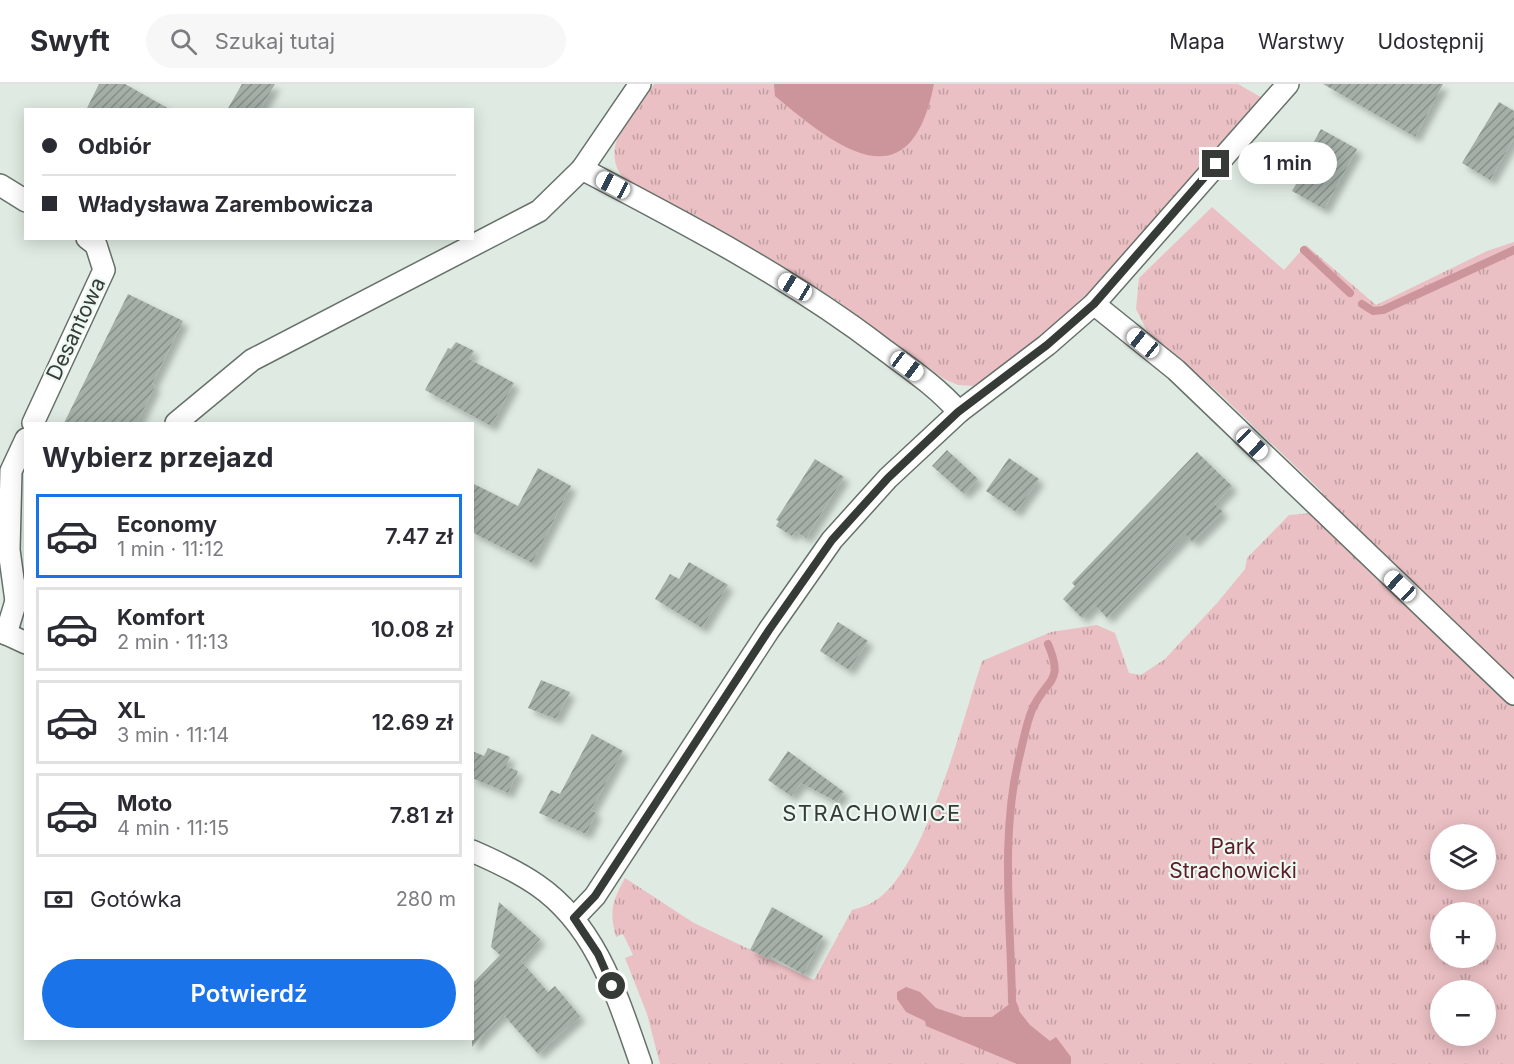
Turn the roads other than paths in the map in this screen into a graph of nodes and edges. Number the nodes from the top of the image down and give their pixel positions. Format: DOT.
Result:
graph roads {
  1 [pos="640,84"];
  2 [pos="1288,84"];
  3 [pos="582,169"];
  4 [pos="0,185"];
  5 [pos="24,200"];
  6 [pos="90,240"];
  7 [pos="1094,304"];
  8 [pos="958,412"];
  9 [pos="33,422"];
  10 [pos="177,422"];
  11 [pos="24,444"];
  12 [pos="21,595"];
  13 [pos="3,632"];
  14 [pos="24,642"];
  15 [pos="1514,694"];
  16 [pos="474,852"];
  17 [pos="574,918"];
  18 [pos="641,1064"];
  1 -- 3 [label="street"];
  2 -- 7 [label="street"];
  3 -- 8 [label="street"];
  3 -- 10 [label="street"];
  4 -- 5 [label="street"];
  6 -- 9 [label="street, Desantowa"];
  7 -- 8 [label="street"];
  7 -- 15 [label="street"];
  8 -- 17 [label="street"];
  11 -- 12 [label="street"];
  12 -- 13 [label="street"];
  13 -- 14 [label="street"];
  16 -- 17 [label="street"];
  17 -- 18 [label="street"];
}
